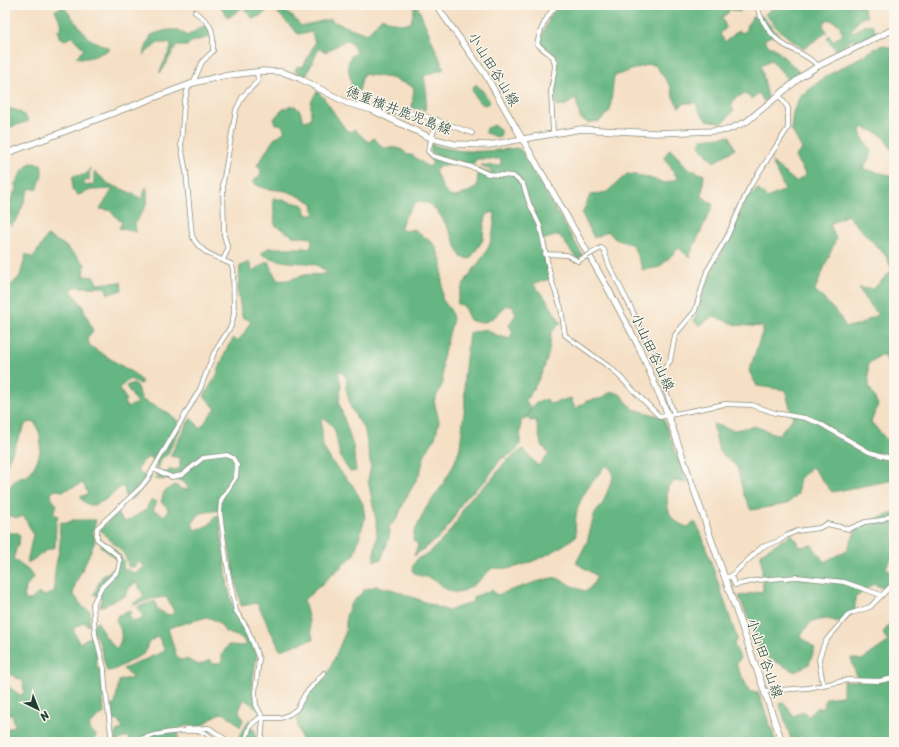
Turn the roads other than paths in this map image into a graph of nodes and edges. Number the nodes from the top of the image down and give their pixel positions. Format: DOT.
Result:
graph roads {
  1 [pos="436,5"];
  2 [pos="557,5"];
  3 [pos="757,5"];
  4 [pos="195,12"];
  5 [pos="894,29"];
  6 [pos="818,66"];
  7 [pos="257,72"];
  8 [pos="193,83"];
  9 [pos="779,95"];
  10 [pos="372,110"];
  11 [pos="437,120"];
  12 [pos="472,133"];
  13 [pos="553,133"];
  14 [pos="431,138"];
  15 [pos="523,139"];
  16 [pos="5,154"];
  17 [pos="546,254"];
  18 [pos="223,260"];
  19 [pos="660,374"];
  20 [pos="674,414"];
  21 [pos="668,415"];
  22 [pos="894,459"];
  23 [pos="153,469"];
  24 [pos="894,514"];
  25 [pos="731,576"];
  26 [pos="725,578"];
  27 [pos="894,584"];
  28 [pos="881,595"];
  29 [pos="324,673"];
  30 [pos="894,678"];
  31 [pos="823,685"];
  32 [pos="764,691"];
  33 [pos="263,718"];
  34 [pos="181,730"];
  35 [pos="112,742"];
  36 [pos="134,742"];
  37 [pos="214,742"];
  38 [pos="229,742"];
  39 [pos="245,742"];
  40 [pos="261,742"];
  41 [pos="782,742"];
  1 -- 15 [label="main road, 小山田谷山線"];
  2 -- 13 [label="street"];
  3 -- 6 [label="street"];
  4 -- 8 [label="street"];
  5 -- 6 [label="main road, 徳重横井鹿児島線"];
  6 -- 9 [label="main road, 徳重横井鹿児島線"];
  7 -- 8 [label="main road, 徳重横井鹿児島線"];
  7 -- 10 [label="main road, 徳重横井鹿児島線"];
  7 -- 18 [label="street"];
  8 -- 16 [label="main road, 徳重横井鹿児島線"];
  8 -- 18 [label="street"];
  9 -- 13 [label="main road, 徳重横井鹿児島線"];
  9 -- 19 [label="street"];
  10 -- 11 [label="street"];
  10 -- 14 [label="main road, 徳重横井鹿児島線"];
  11 -- 12 [label="street"];
  11 -- 14 [label="street"];
  13 -- 15 [label="main road, 徳重横井鹿児島線"];
  14 -- 15 [label="main road, 徳重横井鹿児島線"];
  14 -- 17 [label="street"];
  15 -- 21 [label="main road, 小山田谷山線"];
  17 -- 19 [label="street, bridge"];
  17 -- 21 [label="street"];
  18 -- 23 [label="street"];
  19 -- 20 [label="street"];
  20 -- 21 [label="street"];
  20 -- 22 [label="street"];
  21 -- 26 [label="main road, 小山田谷山線"];
  23 -- 33 [label="street"];
  23 -- 35 [label="street"];
  24 -- 25 [label="street"];
  25 -- 26 [label="street"];
  25 -- 28 [label="street"];
  26 -- 32 [label="main road, 小山田谷山線"];
  27 -- 28 [label="street"];
  28 -- 31 [label="street"];
  29 -- 33 [label="street"];
  30 -- 31 [label="street"];
  31 -- 32 [label="street"];
  32 -- 41 [label="main road, 小山田谷山線"];
  33 -- 39 [label="street"];
  33 -- 40 [label="street"];
  34 -- 36 [label="street"];
  34 -- 37 [label="street"];
  34 -- 38 [label="street"];
}
